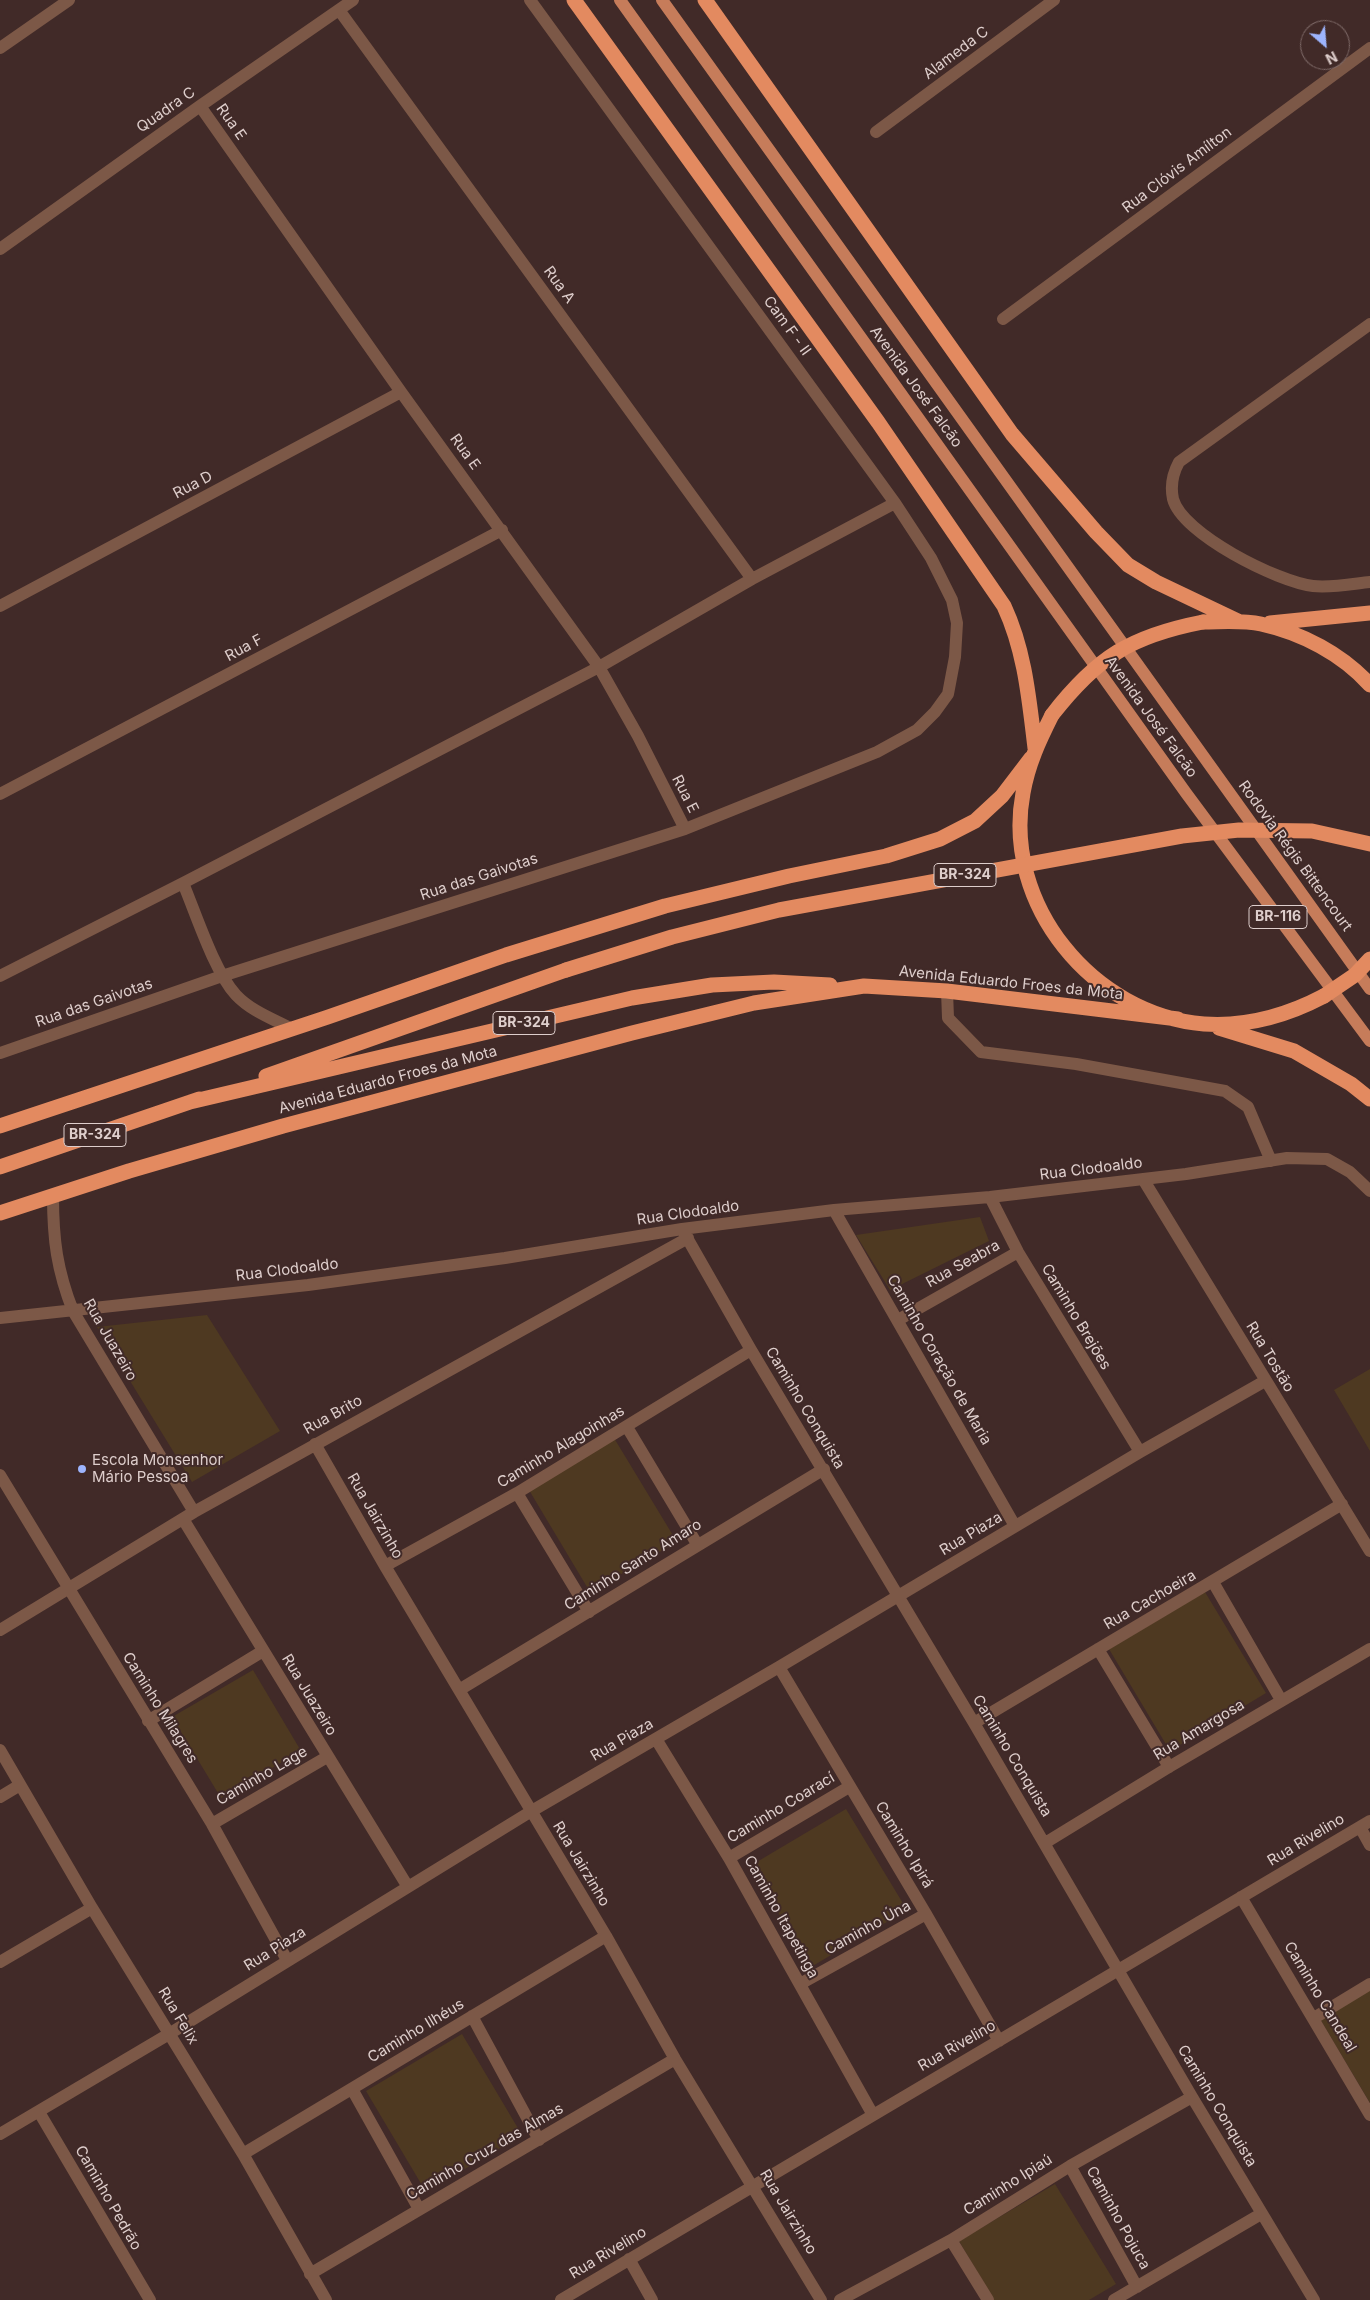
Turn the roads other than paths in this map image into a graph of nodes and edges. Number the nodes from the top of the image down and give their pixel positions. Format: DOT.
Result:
graph roads {
  1 [pos="69,0"];
  2 [pos="353,0"];
  3 [pos="530,0"];
  4 [pos="574,0"];
  5 [pos="620,0"];
  6 [pos="662,0"];
  7 [pos="705,0"];
  8 [pos="1054,0"];
  9 [pos="339,10"];
  10 [pos="0,48"];
  11 [pos="1370,48"];
  12 [pos="200,106"];
  13 [pos="876,132"];
  14 [pos="0,249"];
  15 [pos="1003,319"];
  16 [pos="1370,324"];
  17 [pos="401,392"];
  18 [pos="895,503"];
  19 [pos="502,530"];
  20 [pos="752,579"];
  21 [pos="1370,582"];
  22 [pos="1,603"];
  23 [pos="1370,613"];
  24 [pos="1240,622"];
  25 [pos="1261,624"];
  26 [pos="599,666"];
  27 [pos="1370,685"];
  28 [pos="948,694"];
  29 [pos="1033,753"];
  30 [pos="1210,766"];
  31 [pos="0,794"];
  32 [pos="685,828"];
  33 [pos="1370,844"];
  34 [pos="183,883"];
  35 [pos="1370,959"];
  36 [pos="0,976"];
  37 [pos="222,976"];
  38 [pos="864,986"];
  39 [pos="1370,989"];
  40 [pos="947,991"];
  41 [pos="1178,1020"];
  42 [pos="1204,1024"];
  43 [pos="292,1029"];
  44 [pos="1370,1042"];
  45 [pos="0,1053"];
  46 [pos="1370,1099"];
  47 [pos="190,1102"];
  48 [pos="0,1126"];
  49 [pos="1271,1161"];
  50 [pos="0,1167"];
  51 [pos="1143,1179"];
  52 [pos="1370,1192"];
  53 [pos="53,1196"];
  54 [pos="990,1197"];
  55 [pos="834,1210"];
  56 [pos="0,1213"];
  57 [pos="685,1233"];
  58 [pos="1018,1252"];
  59 [pos="74,1311"];
  60 [pos="0,1318"];
  61 [pos="898,1320"];
  62 [pos="751,1350"];
  63 [pos="1265,1381"];
  64 [pos="627,1427"];
  65 [pos="315,1444"];
  66 [pos="1140,1452"];
  67 [pos="824,1469"];
  68 [pos="0,1475"];
  69 [pos="517,1493"];
  70 [pos="1342,1504"];
  71 [pos="188,1516"];
  72 [pos="1015,1526"];
  73 [pos="697,1544"];
  74 [pos="1370,1551"];
  75 [pos="385,1566"];
  76 [pos="1213,1582"];
  77 [pos="68,1589"];
  78 [pos="898,1596"];
  79 [pos="589,1612"];
  80 [pos="0,1630"];
  81 [pos="1370,1648"];
  82 [pos="1098,1649"];
  83 [pos="263,1651"];
  84 [pos="779,1667"];
  85 [pos="459,1690"];
  86 [pos="1281,1700"];
  87 [pos="148,1720"];
  88 [pos="974,1723"];
  89 [pos="656,1739"];
  90 [pos="0,1750"];
  91 [pos="327,1756"];
  92 [pos="1168,1767"];
  93 [pos="20,1785"];
  94 [pos="849,1787"];
  95 [pos="0,1797"];
  96 [pos="530,1812"];
  97 [pos="212,1824"];
  98 [pos="1365,1824"];
  99 [pos="1045,1843"];
  100 [pos="1370,1845"];
  101 [pos="729,1858"];
  102 [pos="408,1887"];
  103 [pos="1241,1897"];
  104 [pos="92,1908"];
  105 [pos="926,1914"];
  106 [pos="606,1936"];
  107 [pos="287,1960"];
  108 [pos="0,1962"];
  109 [pos="1118,1969"];
  110 [pos="800,1984"];
  111 [pos="1370,1984"];
  112 [pos="472,2016"];
  113 [pos="1314,2018"];
  114 [pos="169,2034"];
  115 [pos="999,2041"];
  116 [pos="675,2059"];
  117 [pos="352,2089"];
  118 [pos="1192,2097"];
  119 [pos="39,2112"];
  120 [pos="1370,2114"];
  121 [pos="873,2115"];
  122 [pos="0,2134"];
  123 [pos="539,2140"];
  124 [pos="243,2154"];
  125 [pos="1070,2166"];
  126 [pos="754,2186"];
  127 [pos="419,2209"];
  128 [pos="1262,2214"];
  129 [pos="951,2240"];
  130 [pos="629,2259"];
  131 [pos="310,2274"];
  132 [pos="1137,2287"];
  133 [pos="150,2300"];
  134 [pos="326,2300"];
  135 [pos="561,2300"];
  136 [pos="652,2300"];
  137 [pos="821,2300"];
  138 [pos="840,2300"];
  139 [pos="988,2300"];
  140 [pos="1114,2300"];
  141 [pos="1314,2300"];
  1 -- 10 [label="street"];
  2 -- 9 [label="street, Quadra C"];
  3 -- 18 [label="street, Cam F - II"];
  4 -- 29 [label="highway"];
  5 -- 44 [label="main road, Avenida José Falcão / BR-116"];
  6 -- 30 [label="main road, Avenida José Falcão"];
  7 -- 24 [label="highway"];
  8 -- 13 [label="street, Alameda C"];
  9 -- 12 [label="street, Quadra C"];
  9 -- 20 [label="street, Rua A"];
  11 -- 15 [label="street, Rua Clóvis Amílton"];
  12 -- 14 [label="street, Quadra C"];
  12 -- 17 [label="street, Rua E"];
  16 -- 21 [label="street"];
  17 -- 19 [label="street, Rua E"];
  17 -- 22 [label="street, Rua D"];
  18 -- 20 [label="street"];
  18 -- 28 [label="street, Cam F - II"];
  19 -- 26 [label="street, Rua E"];
  19 -- 31 [label="street, Rua F"];
  20 -- 26 [label="street"];
  23 -- 25 [label="highway, Avenida Eduardo Froes da Mota"];
  24 -- 25 [label="highway, Avenida Eduardo Froes da Mota"];
  24 -- 29 [label="highway, Avenida Eduardo Froes da Mota, bridge"];
  25 -- 27 [label="highway, Avenida Eduardo Froes da Mota"];
  26 -- 32 [label="street, Rua E"];
  26 -- 34 [label="street"];
  28 -- 32 [label="street, Rua das Gaivotas"];
  29 -- 41 [label="highway, Avenida Eduardo Froes da Mota"];
  29 -- 43 [label="highway, Avenida Eduardo Froes da Mota / BR-324"];
  30 -- 39 [label="main road, Rodovia Régis Bittencourt / BR-116"];
  32 -- 37 [label="street, Rua das Gaivotas"];
  33 -- 47 [label="highway, BR-324, bridge"];
  34 -- 36 [label="street"];
  34 -- 37 [label="street"];
  35 -- 42 [label="highway, Avenida Eduardo Froes da Mota, bridge"];
  37 -- 43 [label="street"];
  37 -- 45 [label="street, Rua das Gaivotas"];
  38 -- 40 [label="highway, Avenida Eduardo Froes da Mota / BR-324"];
  38 -- 47 [label="highway, BR-324"];
  38 -- 53 [label="highway, Avenida Eduardo Froes da Mota"];
  40 -- 41 [label="highway, Avenida Eduardo Froes da Mota / BR-324"];
  40 -- 49 [label="street"];
  41 -- 42 [label="highway, Avenida Eduardo Froes da Mota"];
  42 -- 46 [label="highway"];
  43 -- 48 [label="highway, Avenida Eduardo Froes da Mota / BR-324"];
  47 -- 50 [label="highway, BR-324"];
  49 -- 51 [label="street, Rua Clodoaldo"];
  49 -- 52 [label="street, Rua Clodoaldo"];
  51 -- 54 [label="street, Rua Clodoaldo"];
  51 -- 63 [label="street, Rua Tostão"];
  53 -- 56 [label="highway, Avenida Eduardo Froes da Mota"];
  53 -- 59 [label="street, Rua Juazeiro"];
  54 -- 55 [label="street, Rua Clodoaldo"];
  54 -- 58 [label="street, Caminho Brejões"];
  55 -- 57 [label="street, Rua Clodoaldo"];
  55 -- 61 [label="street, Caminho Coração de Maria"];
  57 -- 59 [label="street, Rua Clodoaldo"];
  57 -- 62 [label="street, Caminho Conquista"];
  57 -- 65 [label="street, Rua Brito"];
  58 -- 61 [label="street, Rua Seabra"];
  58 -- 66 [label="street, Caminho Brejões"];
  59 -- 60 [label="street, Rua Clodoaldo"];
  59 -- 71 [label="street, Rua Juazeiro"];
  61 -- 72 [label="street, Caminho Coração de Maria"];
  62 -- 64 [label="street, Caminho Alagoinhas"];
  62 -- 67 [label="street, Caminho Conquista"];
  63 -- 66 [label="street, Rua Piaza"];
  63 -- 70 [label="street, Rua Tostão"];
  64 -- 69 [label="street, Caminho Alagoinhas"];
  64 -- 73 [label="street"];
  65 -- 71 [label="street, Rua Brito"];
  65 -- 75 [label="street, Rua Jairzinho"];
  66 -- 72 [label="street, Rua Piaza"];
  67 -- 73 [label="street, Caminho Santo Amaro"];
  67 -- 78 [label="street, Caminho Conquista"];
  68 -- 77 [label="street, Caminho Milagres"];
  69 -- 75 [label="street, Caminho Alagoinhas"];
  69 -- 79 [label="street"];
  70 -- 74 [label="street, Rua Tostão"];
  70 -- 76 [label="street, Rua Cachoeira"];
  71 -- 77 [label="street, Rua Brito"];
  71 -- 83 [label="street, Rua Juazeiro"];
  72 -- 78 [label="street, Rua Piaza"];
  73 -- 79 [label="street, Caminho Santo Amaro"];
  75 -- 85 [label="street, Rua Jairzinho"];
  76 -- 82 [label="street, Rua Cachoeira"];
  76 -- 86 [label="street"];
  77 -- 80 [label="street, Rua Brito"];
  77 -- 87 [label="street, Caminho Milagres"];
  78 -- 84 [label="street, Rua Piaza"];
  78 -- 88 [label="street, Caminho Conquista"];
  79 -- 85 [label="street, Caminho Santo Amaro"];
  81 -- 86 [label="street, Rua Amargosa"];
  82 -- 88 [label="street, Rua Cachoeira"];
  82 -- 92 [label="street"];
  83 -- 87 [label="street"];
  83 -- 91 [label="street, Rua Juazeiro"];
  84 -- 89 [label="street, Rua Piaza"];
  84 -- 94 [label="street, Caminho Ipirá"];
  85 -- 96 [label="street, Rua Jairzinho"];
  86 -- 92 [label="street, Rua Amargosa"];
  87 -- 97 [label="street, Caminho Milagres"];
  88 -- 99 [label="street, Caminho Conquista"];
  89 -- 96 [label="street, Rua Piaza"];
  89 -- 101 [label="street, Caminho Itapetinga"];
  90 -- 93 [label="street, Rua Felix"];
  91 -- 97 [label="street, Caminho Lage"];
  91 -- 102 [label="street, Rua Juazeiro"];
  92 -- 99 [label="street, Rua Amargosa"];
  93 -- 95 [label="street"];
  93 -- 104 [label="street, Rua Felix"];
  94 -- 101 [label="street, Caminho Coarací"];
  94 -- 105 [label="street, Caminho Ipirá"];
  96 -- 102 [label="street, Rua Piaza"];
  96 -- 106 [label="street, Rua Jairzinho"];
  97 -- 107 [label="street, Caminho Milagres"];
  98 -- 100 [label="street"];
  98 -- 103 [label="street, Rua Rivelino"];
  99 -- 109 [label="street, Caminho Conquista"];
  101 -- 110 [label="street, Caminho Itapetinga"];
  102 -- 107 [label="street, Rua Piaza"];
  103 -- 109 [label="street, Rua Rivelino"];
  103 -- 113 [label="street, Caminho Candeal"];
  104 -- 108 [label="street"];
  104 -- 114 [label="street, Rua Felix"];
  105 -- 110 [label="street, Caminho Úna"];
  105 -- 115 [label="street, Caminho Ipirá"];
  106 -- 112 [label="street, Caminho Ilhéus"];
  106 -- 116 [label="street, Rua Jairzinho"];
  107 -- 114 [label="street, Rua Piaza"];
  109 -- 115 [label="street, Rua Rivelino"];
  109 -- 118 [label="street, Caminho Conquista"];
  110 -- 121 [label="street, Caminho Itapetinga"];
  111 -- 113 [label="street"];
  112 -- 117 [label="street, Caminho Ilhéus"];
  112 -- 123 [label="street"];
  113 -- 120 [label="street, Caminho Candeal"];
  114 -- 119 [label="street, Rua Piaza"];
  114 -- 124 [label="street, Rua Felix"];
  115 -- 121 [label="street, Rua Rivelino"];
  116 -- 123 [label="street, Caminho Cruz das Almas"];
  116 -- 126 [label="street, Rua Jairzinho"];
  117 -- 124 [label="street, Caminho Ilhéus"];
  117 -- 127 [label="street"];
  118 -- 125 [label="street, Caminho Ipiaú"];
  118 -- 128 [label="street, Caminho Conquista"];
  119 -- 122 [label="street, Rua Piaza"];
  119 -- 133 [label="street, Caminho Pedrão"];
  121 -- 126 [label="street, Rua Rivelino"];
  123 -- 127 [label="street, Caminho Cruz das Almas"];
  124 -- 131 [label="street, Rua Felix"];
  125 -- 129 [label="street, Caminho Ipiaú"];
  125 -- 132 [label="street, Caminho Pojuca"];
  126 -- 130 [label="street, Rua Rivelino"];
  126 -- 137 [label="street, Rua Jairzinho"];
  127 -- 131 [label="street, Caminho Cruz das Almas"];
  128 -- 132 [label="street"];
  128 -- 141 [label="street, Caminho Conquista"];
  129 -- 138 [label="street, Caminho Ipiaú"];
  129 -- 139 [label="street"];
  130 -- 135 [label="street, Rua Rivelino"];
  130 -- 136 [label="street"];
  131 -- 134 [label="street, Rua Felix"];
  132 -- 140 [label="street"];
}
